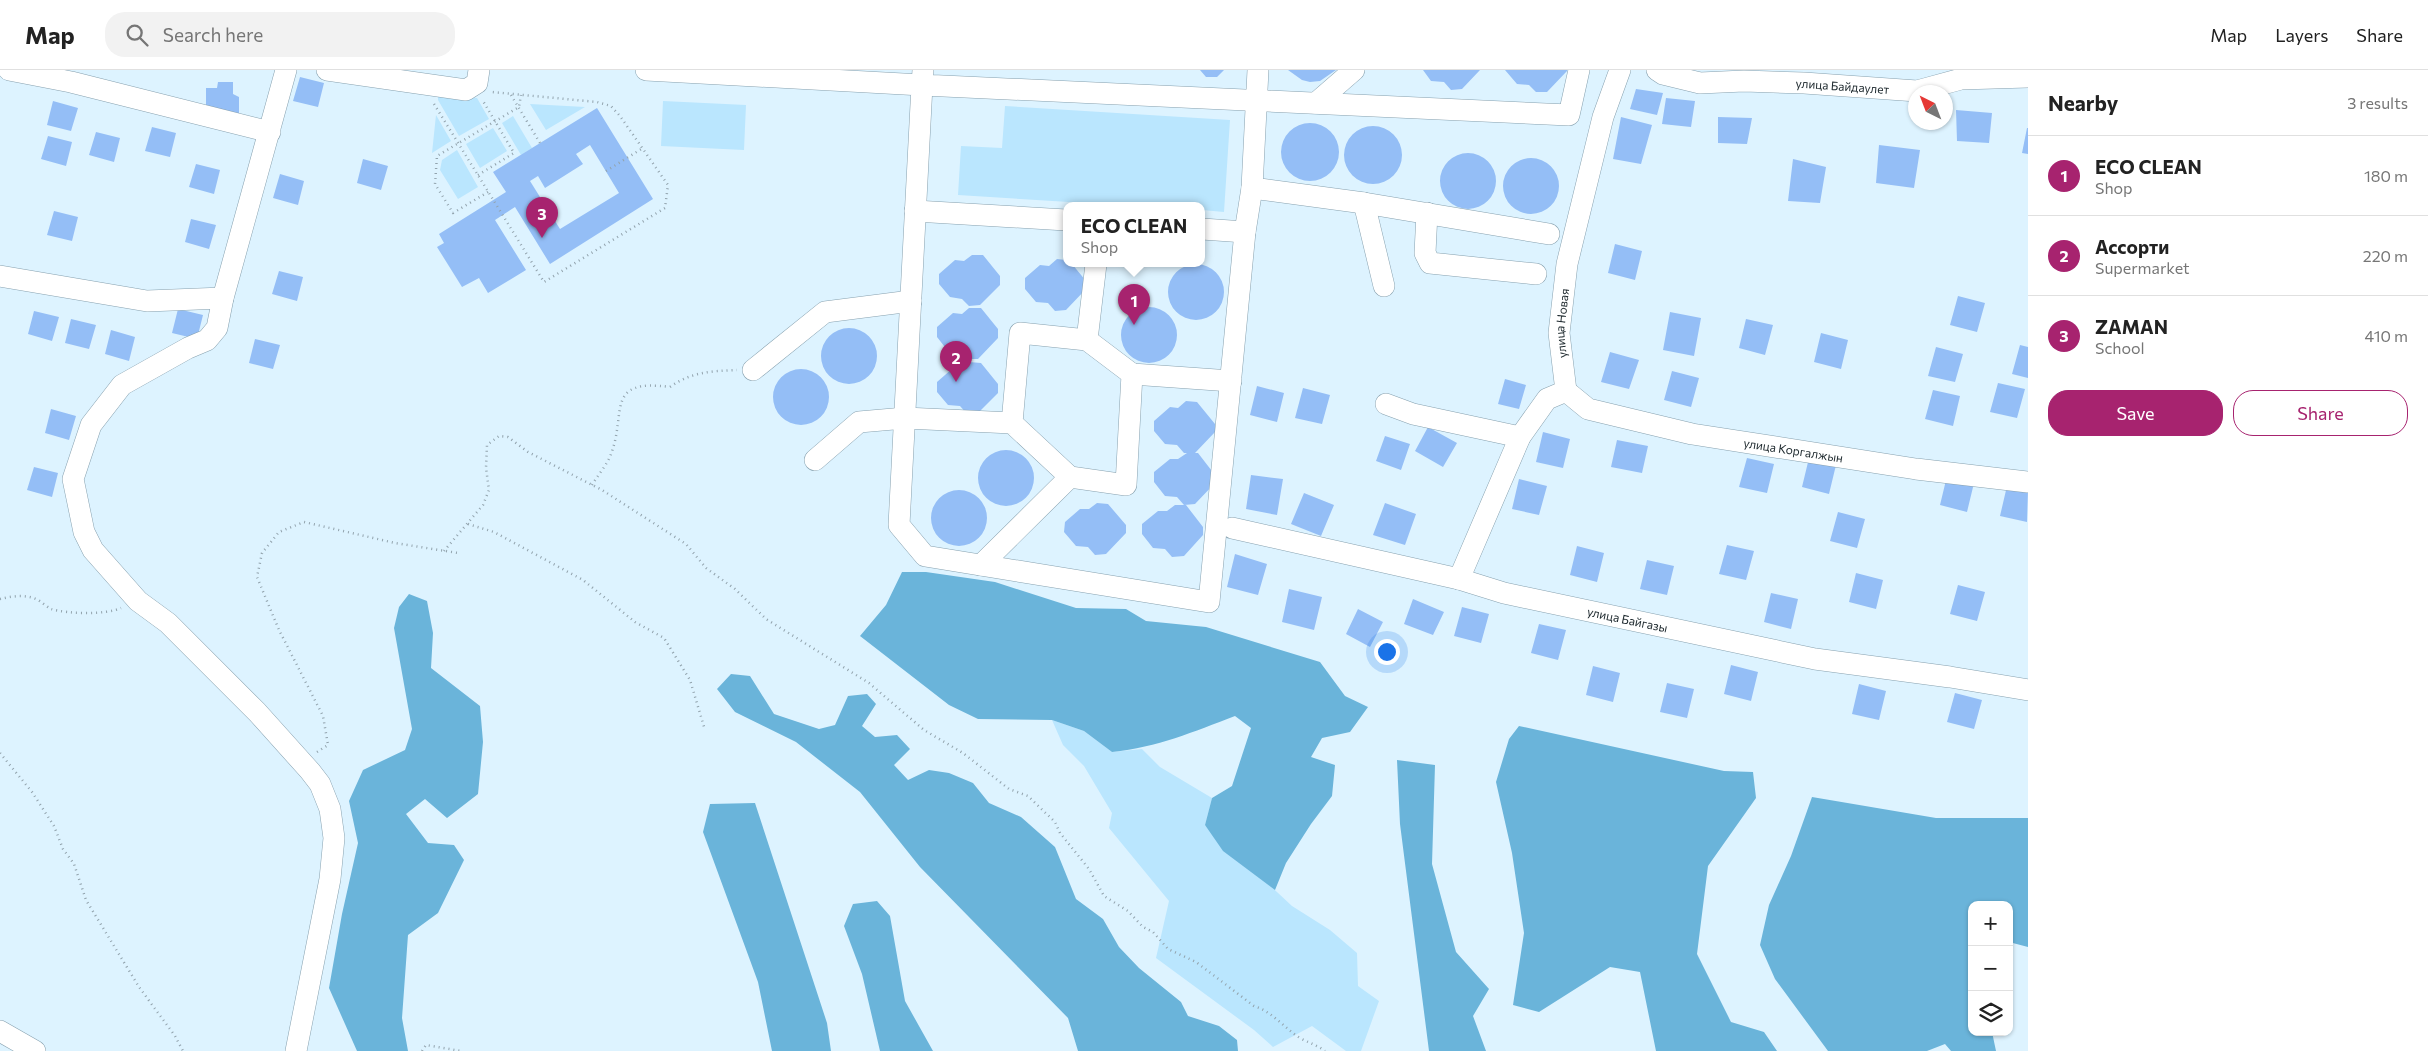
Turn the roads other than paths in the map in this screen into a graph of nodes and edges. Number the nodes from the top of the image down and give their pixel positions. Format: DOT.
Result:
graph roads {
  1 [pos="9,70"];
  2 [pos="286,70"];
  3 [pos="327,70"];
  4 [pos="479,70"];
  5 [pos="646,70"];
  6 [pos="1258,70"];
  7 [pos="1354,70"];
  8 [pos="1579,70"];
  9 [pos="1620,70"];
  10 [pos="1657,70"];
  11 [pos="699,71"];
  12 [pos="2028,77"];
  13 [pos="922,78"];
  14 [pos="1032,80"];
  15 [pos="439,87"];
  16 [pos="1256,100"];
  17 [pos="1316,103"];
  18 [pos="270,132"];
  19 [pos="1252,188"];
  20 [pos="1364,203"];
  21 [pos="915,211"];
  22 [pos="1428,214"];
  23 [pos="1063,220"];
  24 [pos="1205,229"];
  25 [pos="1245,232"];
  26 [pos="1549,234"];
  27 [pos="1096,267"];
  28 [pos="1536,274"];
  29 [pos="0,276"];
  30 [pos="1384,286"];
  31 [pos="223,298"];
  32 [pos="911,301"];
  33 [pos="1088,340"];
  34 [pos="753,370"];
  35 [pos="1132,374"];
  36 [pos="1231,381"];
  37 [pos="1566,391"];
  38 [pos="1386,404"];
  39 [pos="905,418"];
  40 [pos="1012,423"];
  41 [pos="1520,437"];
  42 [pos="815,460"];
  43 [pos="1070,477"];
  44 [pos="2028,482"];
  45 [pos="1232,528"];
  46 [pos="981,565"];
  47 [pos="1459,579"];
  48 [pos="2028,690"];
  49 [pos="0,1031"];
  50 [pos="35,1051"];
  51 [pos="296,1051"];
  1 -- 18 [label="street"];
  2 -- 18 [label="street"];
  3 -- 15 [label="street"];
  4 -- 15 [label="street"];
  5 -- 11 [label="street"];
  6 -- 16 [label="street"];
  7 -- 17 [label="street"];
  8 -- 17 [label="street"];
  9 -- 37 [label="street, улица Новая"];
  10 -- 12 [label="street, улица Байдаулет"];
  11 -- 13 [label="street"];
  13 -- 14 [label="street"];
  13 -- 21 [label="street"];
  14 -- 16 [label="street"];
  16 -- 17 [label="street"];
  16 -- 19 [label="street"];
  18 -- 31 [label="street"];
  19 -- 20 [label="street"];
  19 -- 25 [label="street"];
  20 -- 22 [label="street"];
  20 -- 30 [label="street"];
  21 -- 23 [label="street"];
  21 -- 32 [label="street"];
  22 -- 26 [label="street"];
  22 -- 28 [label="street"];
  24 -- 25 [label="street"];
  25 -- 36 [label="street"];
  27 -- 33 [label="street"];
  29 -- 31 [label="street"];
  31 -- 51 [label="street"];
  32 -- 34 [label="street"];
  32 -- 39 [label="street"];
  33 -- 35 [label="street"];
  33 -- 40 [label="street"];
  35 -- 36 [label="street"];
  35 -- 43 [label="street"];
  36 -- 46 [label="street"];
  37 -- 41 [label="street"];
  37 -- 44 [label="street, улица Коргалжын"];
  38 -- 41 [label="street"];
  39 -- 40 [label="street"];
  39 -- 42 [label="street"];
  39 -- 46 [label="street"];
  40 -- 43 [label="street"];
  41 -- 47 [label="street"];
  43 -- 46 [label="street"];
  45 -- 47 [label="street, улица Байгазы"];
  47 -- 48 [label="street, улица Байгазы"];
  49 -- 50 [label="street"];
}
